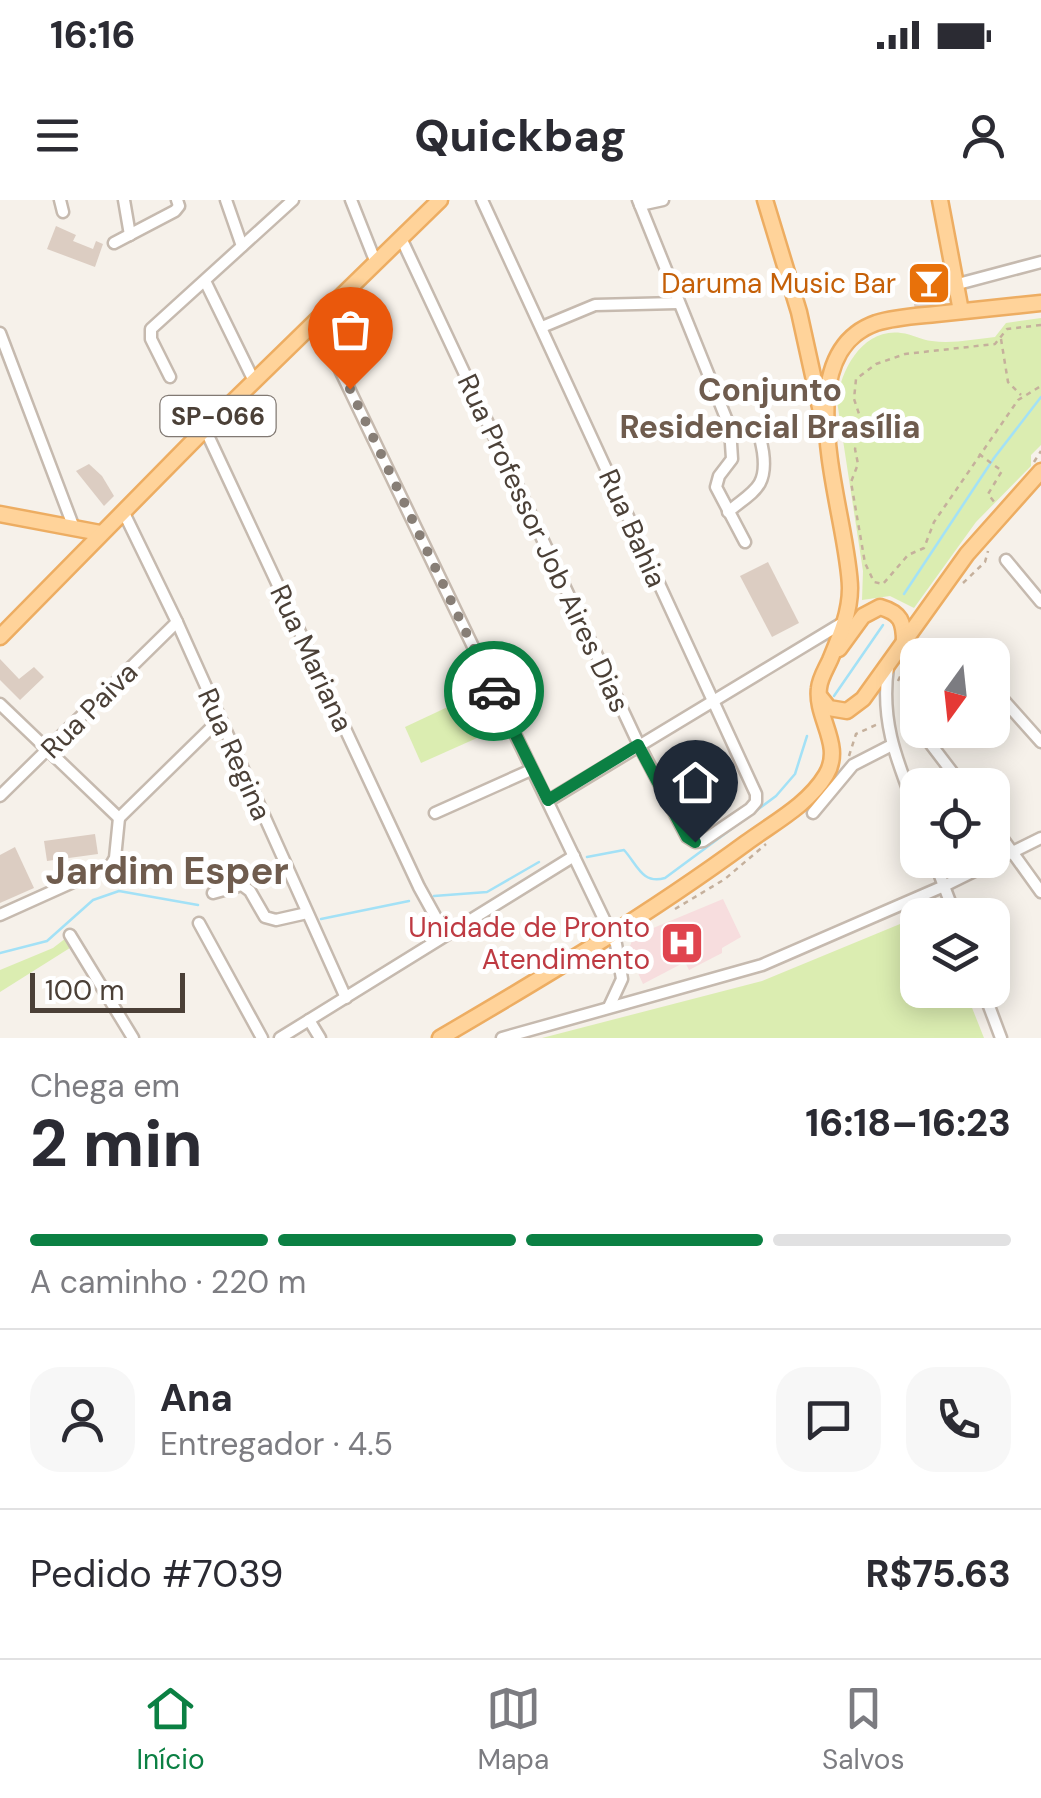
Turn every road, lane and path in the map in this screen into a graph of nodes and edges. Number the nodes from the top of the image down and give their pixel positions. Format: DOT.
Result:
graph roads {
  1 [pos="124,200"];
  2 [pos="177,200"];
  3 [pos="226,200"];
  4 [pos="293,200"];
  5 [pos="352,200"];
  6 [pos="440,200"];
  7 [pos="482,200"];
  8 [pos="664,200"];
  9 [pos="764,200"];
  10 [pos="940,200"];
  11 [pos="639,203"];
  12 [pos="130,234"];
  13 [pos="401,238"];
  14 [pos="114,243"];
  15 [pos="242,246"];
  16 [pos="376,262"];
  17 [pos="1041,262"];
  18 [pos="205,281"];
  19 [pos="958,284"];
  20 [pos="677,303"];
  21 [pos="1041,303"];
  22 [pos="961,312"];
  23 [pos="316,320"];
  24 [pos="1041,325"];
  25 [pos="542,327"];
  26 [pos="0,333"];
  27 [pos="1000,338"];
  28 [pos="170,377"];
  29 [pos="254,381"];
  30 [pos="1041,386"];
  31 [pos="1023,396"];
  32 [pos="730,428"];
  33 [pos="204,429"];
  34 [pos="828,444"];
  35 [pos="982,456"];
  36 [pos="1041,472"];
  37 [pos="995,502"];
  38 [pos="123,511"];
  39 [pos="728,512"];
  40 [pos="0,514"];
  41 [pos="74,528"];
  42 [pos="100,533"];
  43 [pos="745,542"];
  44 [pos="990,543"];
  45 [pos="1006,560"];
  46 [pos="956,585"];
  47 [pos="1041,602"];
  48 [pos="845,621"];
  49 [pos="176,622"];
  50 [pos="0,637"];
  51 [pos="905,638"];
  52 [pos="914,638"];
  53 [pos="900,662"];
  54 [pos="900,662"];
  55 [pos="828,665"];
  56 [pos="893,674"];
  57 [pos="818,693"];
  58 [pos="711,701"];
  59 [pos="0,704"];
  60 [pos="1010,707"];
  61 [pos="219,720"];
  62 [pos="886,721"];
  63 [pos="1041,742"];
  64 [pos="638,745"];
  65 [pos="892,745"];
  66 [pos="934,748"];
  67 [pos="49,750"];
  68 [pos="847,760"];
  69 [pos="901,768"];
  70 [pos="949,768"];
  71 [pos="532,770"];
  72 [pos="0,796"];
  73 [pos="548,800"];
  74 [pos="813,813"];
  75 [pos="435,814"];
  76 [pos="119,818"];
  77 [pos="778,834"];
  78 [pos="1041,838"];
  79 [pos="695,842"];
  80 [pos="1010,847"];
  81 [pos="1013,851"];
  82 [pos="574,856"];
  83 [pos="941,878"];
  84 [pos="944,886"];
  85 [pos="1041,892"];
  86 [pos="213,893"];
  87 [pos="948,898"];
  88 [pos="307,913"];
  89 [pos="0,915"];
  90 [pos="664,915"];
  91 [pos="199,923"];
  92 [pos="445,934"];
  93 [pos="70,935"];
  94 [pos="611,936"];
  95 [pos="346,998"];
  96 [pos="609,1007"];
  97 [pos="990,1008"];
  98 [pos="310,1020"];
  99 [pos="133,1038"];
  100 [pos="262,1038"];
  101 [pos="280,1038"];
  102 [pos="320,1038"];
  103 [pos="440,1038"];
  104 [pos="502,1038"];
  105 [pos="1001,1038"];
  1 -- 12 [label="street"];
  2 -- 12 [label="street"];
  3 -- 15 [label="street"];
  4 -- 15 [label="street"];
  5 -- 16 [label="street"];
  6 -- 13 [label="main road, SP-066"];
  7 -- 25 [label="street, Rua Bahia"];
  8 -- 11 [label="street"];
  9 -- 34 [label="main road"];
  10 -- 19 [label="main road"];
  11 -- 20 [label="street"];
  12 -- 14 [label="street"];
  13 -- 16 [label="main road, SP-066"];
  13 -- 64 [label="street, Rua Professor Job Aires Dias"];
  15 -- 18 [label="street"];
  16 -- 23 [label="main road, SP-066"];
  17 -- 19 [label="street"];
  18 -- 28 [label="street"];
  18 -- 29 [label="street"];
  19 -- 22 [label="main road"];
  20 -- 25 [label="street"];
  20 -- 32 [label="street"];
  21 -- 22 [label="main road"];
  22 -- 34 [label="main road"];
  23 -- 29 [label="main road, SP-066"];
  23 -- 71 [label="street"];
  24 -- 27 [label="path"];
  25 -- 58 [label="street, Rua Bahia"];
  26 -- 41 [label="street"];
  27 -- 31 [label="path"];
  27 -- 35 [label="path"];
  29 -- 33 [label="main road, SP-066"];
  30 -- 31 [label="path"];
  31 -- 35 [label="path"];
  32 -- 39 [label="street"];
  32 -- 39 [label="street"];
  33 -- 38 [label="main road, SP-066"];
  33 -- 92 [label="street, Rua Mariana"];
  34 -- 48 [label="main road"];
  35 -- 37 [label="path"];
  36 -- 52 [label="main road"];
  38 -- 42 [label="main road, SP-066"];
  38 -- 49 [label="street, Rua Regina"];
  39 -- 43 [label="street"];
  40 -- 41 [label="main road"];
  41 -- 42 [label="main road"];
  42 -- 50 [label="main road, SP-066"];
  44 -- 46 [label="path"];
  45 -- 47 [label="street"];
  48 -- 55 [label="main road"];
  48 -- 58 [label="street"];
  49 -- 61 [label="street, Rua Regina"];
  49 -- 67 [label="street, Rua Paiva"];
  51 -- 55 [label="main road"];
  53 -- 56 [label="main road"];
  54 -- 56 [label="path"];
  55 -- 57 [label="main road"];
  56 -- 57 [label="main road"];
  56 -- 62 [label="street"];
  57 -- 94 [label="main road"];
  58 -- 64 [label="street"];
  58 -- 79 [label="street, Rua Bahia"];
  59 -- 67 [label="street"];
  60 -- 63 [label="street"];
  61 -- 76 [label="street"];
  61 -- 88 [label="street, Rua Regina"];
  62 -- 65 [label="street"];
  62 -- 68 [label="path"];
  64 -- 73 [label="street"];
  64 -- 79 [label="street, Rua Professor Job Aires Dias"];
  65 -- 69 [label="street"];
  65 -- 74 [label="street"];
  66 -- 70 [label="street"];
  67 -- 72 [label="street, Rua Paiva"];
  67 -- 76 [label="street"];
  71 -- 73 [label="street"];
  71 -- 75 [label="street"];
  73 -- 82 [label="street"];
  76 -- 89 [label="street"];
  77 -- 90 [label="path"];
  78 -- 81 [label="street"];
  80 -- 81 [label="street"];
  81 -- 84 [label="street"];
  81 -- 85 [label="street"];
  82 -- 92 [label="street"];
  82 -- 94 [label="street"];
  83 -- 84 [label="street"];
  84 -- 87 [label="street"];
  84 -- 96 [label="street"];
  86 -- 88 [label="street"];
  88 -- 95 [label="street, Rua Regina"];
  91 -- 100 [label="street"];
  92 -- 95 [label="street"];
  93 -- 99 [label="street"];
  94 -- 96 [label="street"];
  94 -- 103 [label="main road"];
  95 -- 98 [label="street"];
  96 -- 104 [label="street"];
  97 -- 105 [label="street"];
  98 -- 101 [label="street"];
  98 -- 102 [label="street"];
}
